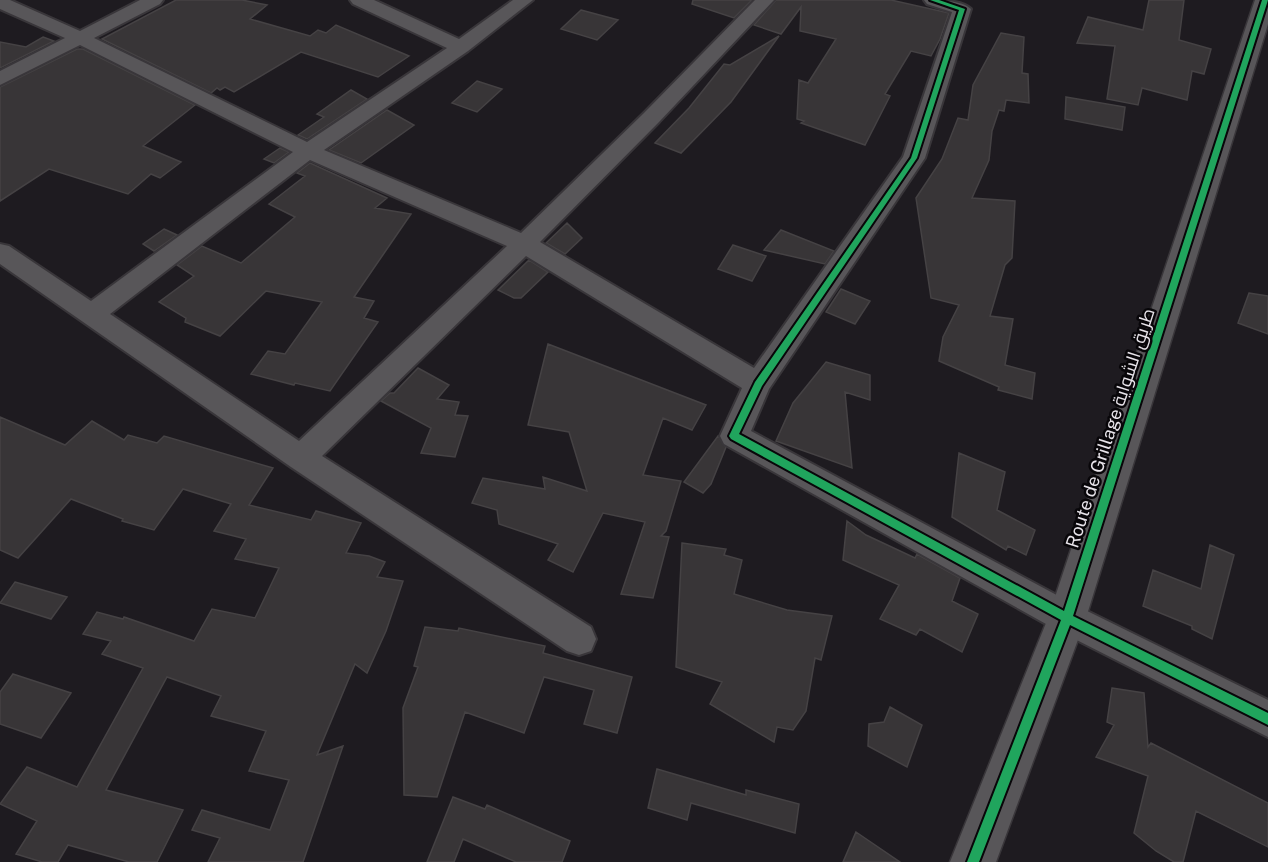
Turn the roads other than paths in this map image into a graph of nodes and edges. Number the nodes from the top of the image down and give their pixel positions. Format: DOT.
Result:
graph roads {
  1 [pos="154,0"];
  2 [pos="359,0"];
  3 [pos="524,0"];
  4 [pos="765,0"];
  5 [pos="933,0"];
  6 [pos="0,2"];
  7 [pos="959,4"];
  8 [pos="1265,7"];
  9 [pos="80,38"];
  10 [pos="461,46"];
  11 [pos="0,79"];
  12 [pos="308,152"];
  13 [pos="525,244"];
  14 [pos="0,252"];
  15 [pos="92,314"];
  16 [pos="758,384"];
  17 [pos="300,458"];
  18 [pos="1067,618"];
  19 [pos="579,639"];
  20 [pos="1268,719"];
  21 [pos="973,862"];
  1 -- 9 [label="street"];
  2 -- 10 [label="street"];
  3 -- 10 [label="street"];
  4 -- 13 [label="street"];
  5 -- 7 [label="street"];
  6 -- 9 [label="street"];
  7 -- 16 [label="street"];
  8 -- 18 [label="street, Route de Grillage طريق الشواية"];
  9 -- 11 [label="street"];
  9 -- 12 [label="street"];
  10 -- 12 [label="street"];
  12 -- 13 [label="street"];
  12 -- 15 [label="street"];
  13 -- 16 [label="street"];
  13 -- 17 [label="street"];
  14 -- 15 [label="street"];
  15 -- 17 [label="street"];
  16 -- 18 [label="street"];
  17 -- 19 [label="street"];
  18 -- 20 [label="street"];
  18 -- 21 [label="street, Route de Grillage طريق الشواية"];
}
